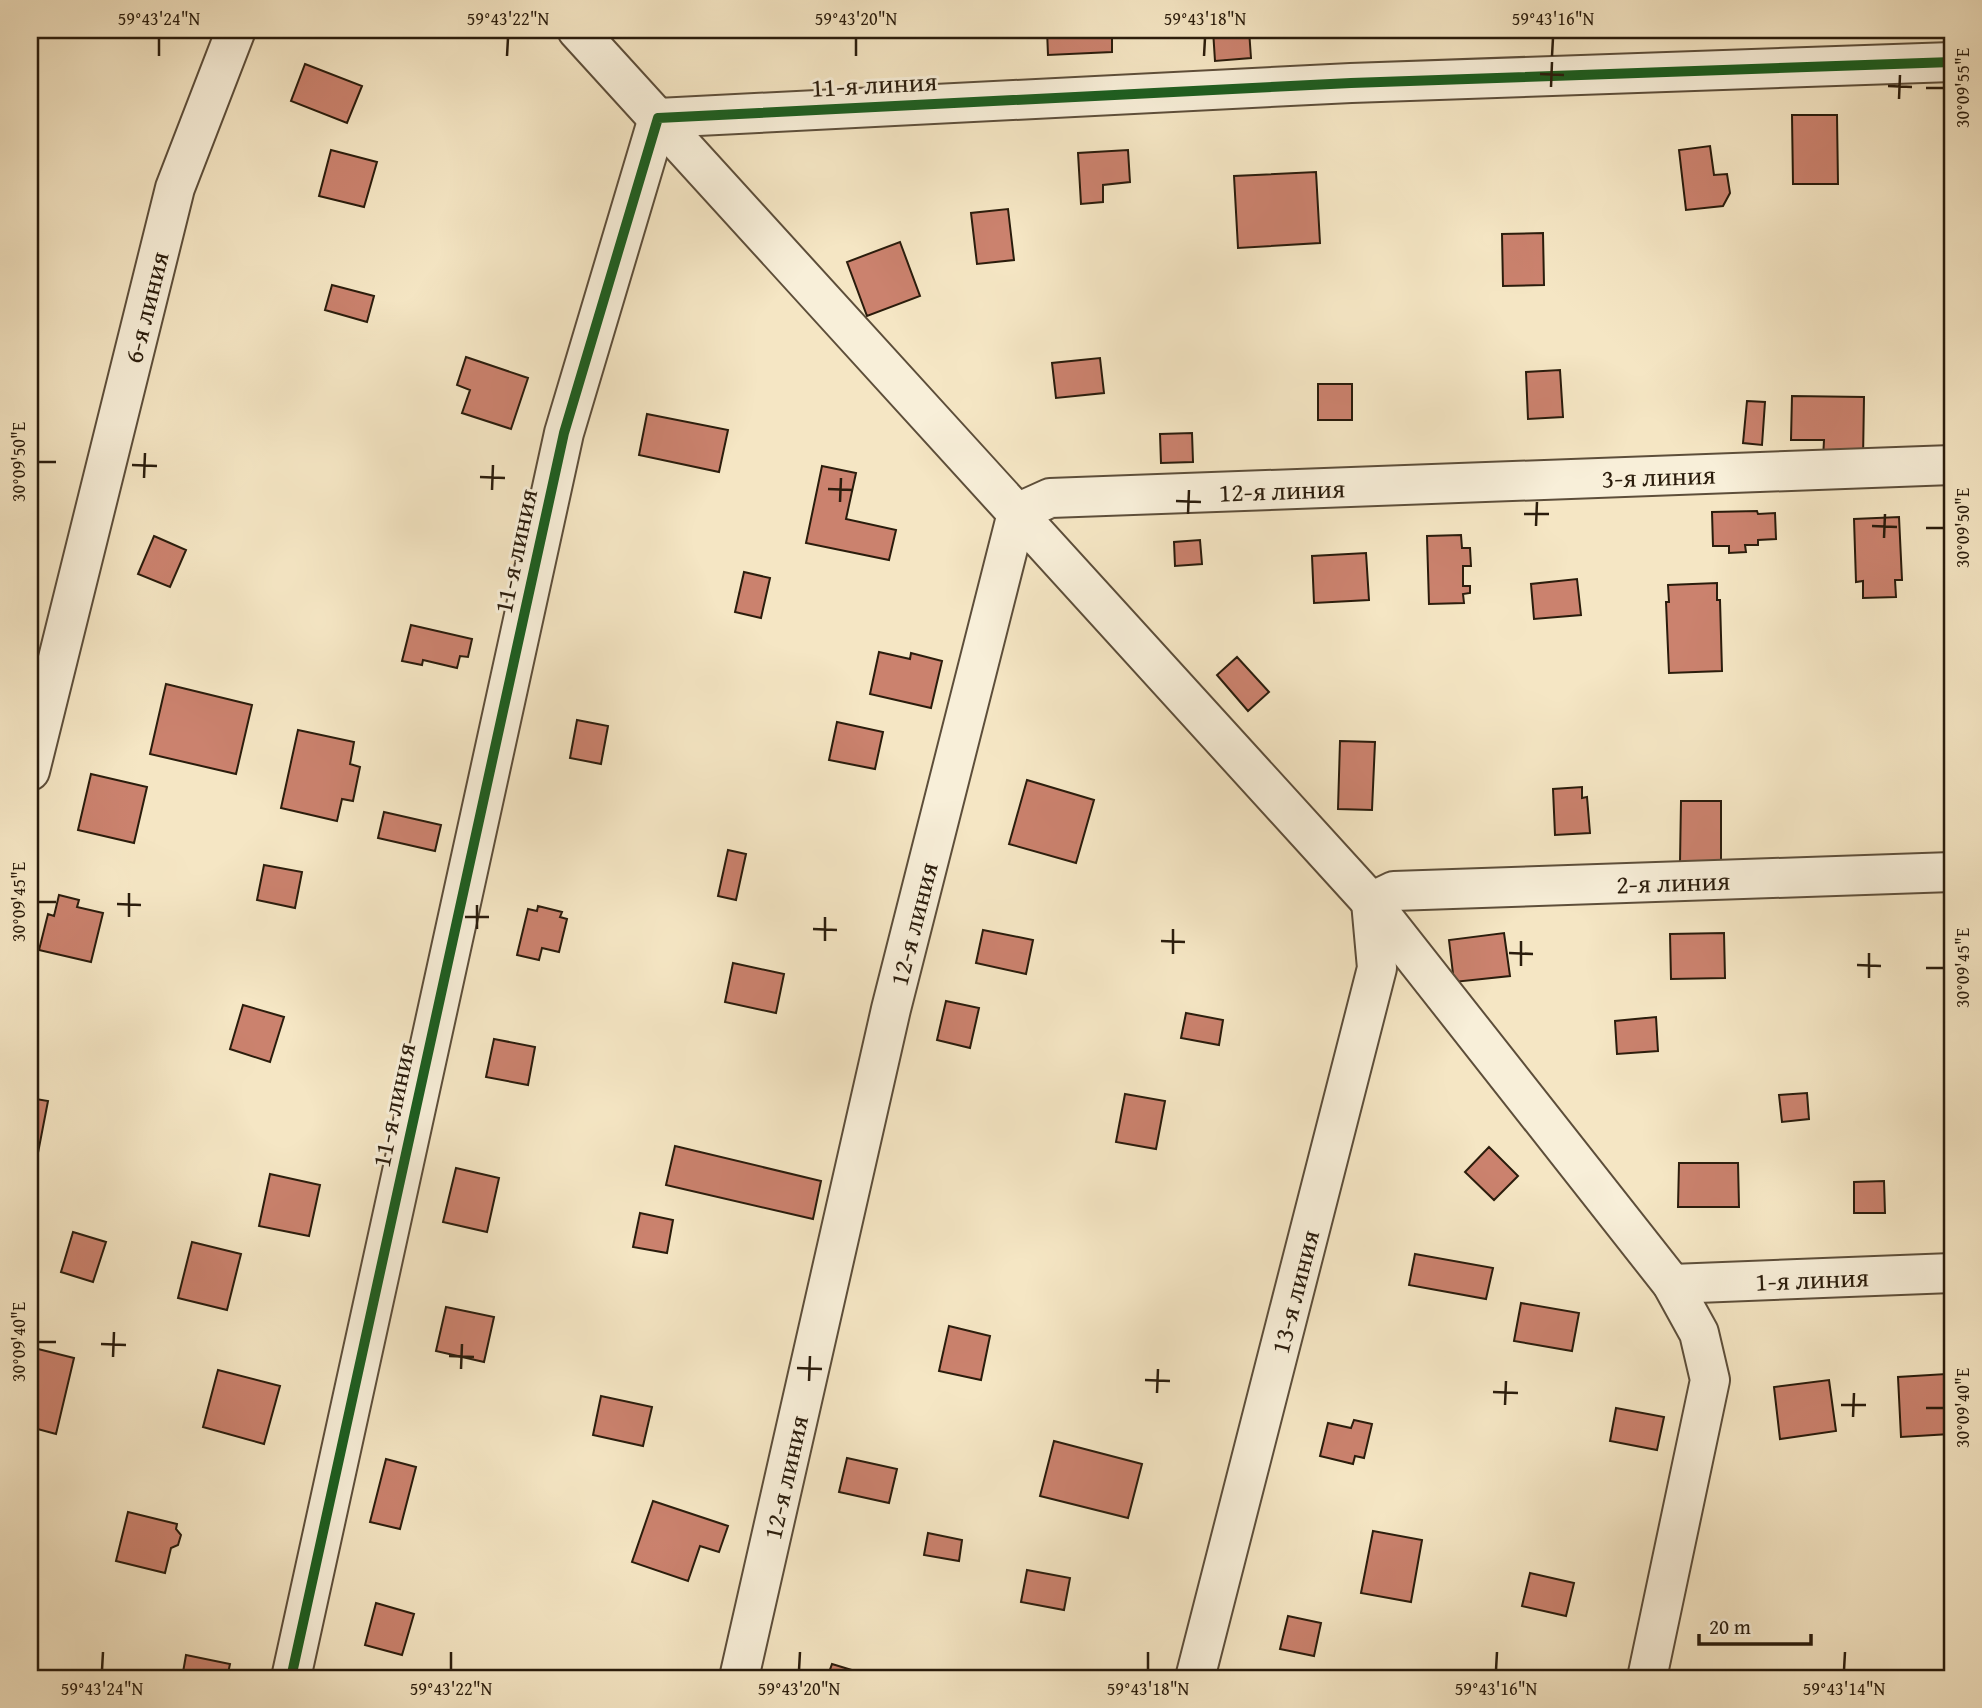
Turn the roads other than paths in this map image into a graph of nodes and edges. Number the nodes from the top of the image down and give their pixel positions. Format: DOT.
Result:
graph roads {
  1 [pos="236,30"];
  2 [pos="577,30"];
  3 [pos="1952,62"];
  4 [pos="659,117"];
  5 [pos="1952,465"];
  6 [pos="1364,486"];
  7 [pos="1017,513"];
  8 [pos="30,771"];
  9 [pos="1952,872"];
  10 [pos="1382,896"];
  11 [pos="1952,1273"];
  12 [pos="1672,1284"];
  13 [pos="292,1678"];
  14 [pos="739,1678"];
  15 [pos="1195,1678"];
  16 [pos="1647,1678"];
  1 -- 8 [label="street, 6-я линия"];
  2 -- 4 [label="street"];
  3 -- 4 [label="street, 11-я линия"];
  4 -- 7 [label="street"];
  4 -- 13 [label="street, 11-я линия"];
  5 -- 6 [label="street, 3-я линия"];
  6 -- 7 [label="street, 12-я линия"];
  7 -- 10 [label="street"];
  7 -- 14 [label="street, 12-я линия"];
  9 -- 10 [label="street, 2-я линия"];
  10 -- 12 [label="street"];
  10 -- 15 [label="street, 13-я линия"];
  11 -- 12 [label="street, 1-я линия"];
  12 -- 16 [label="street"];
}
